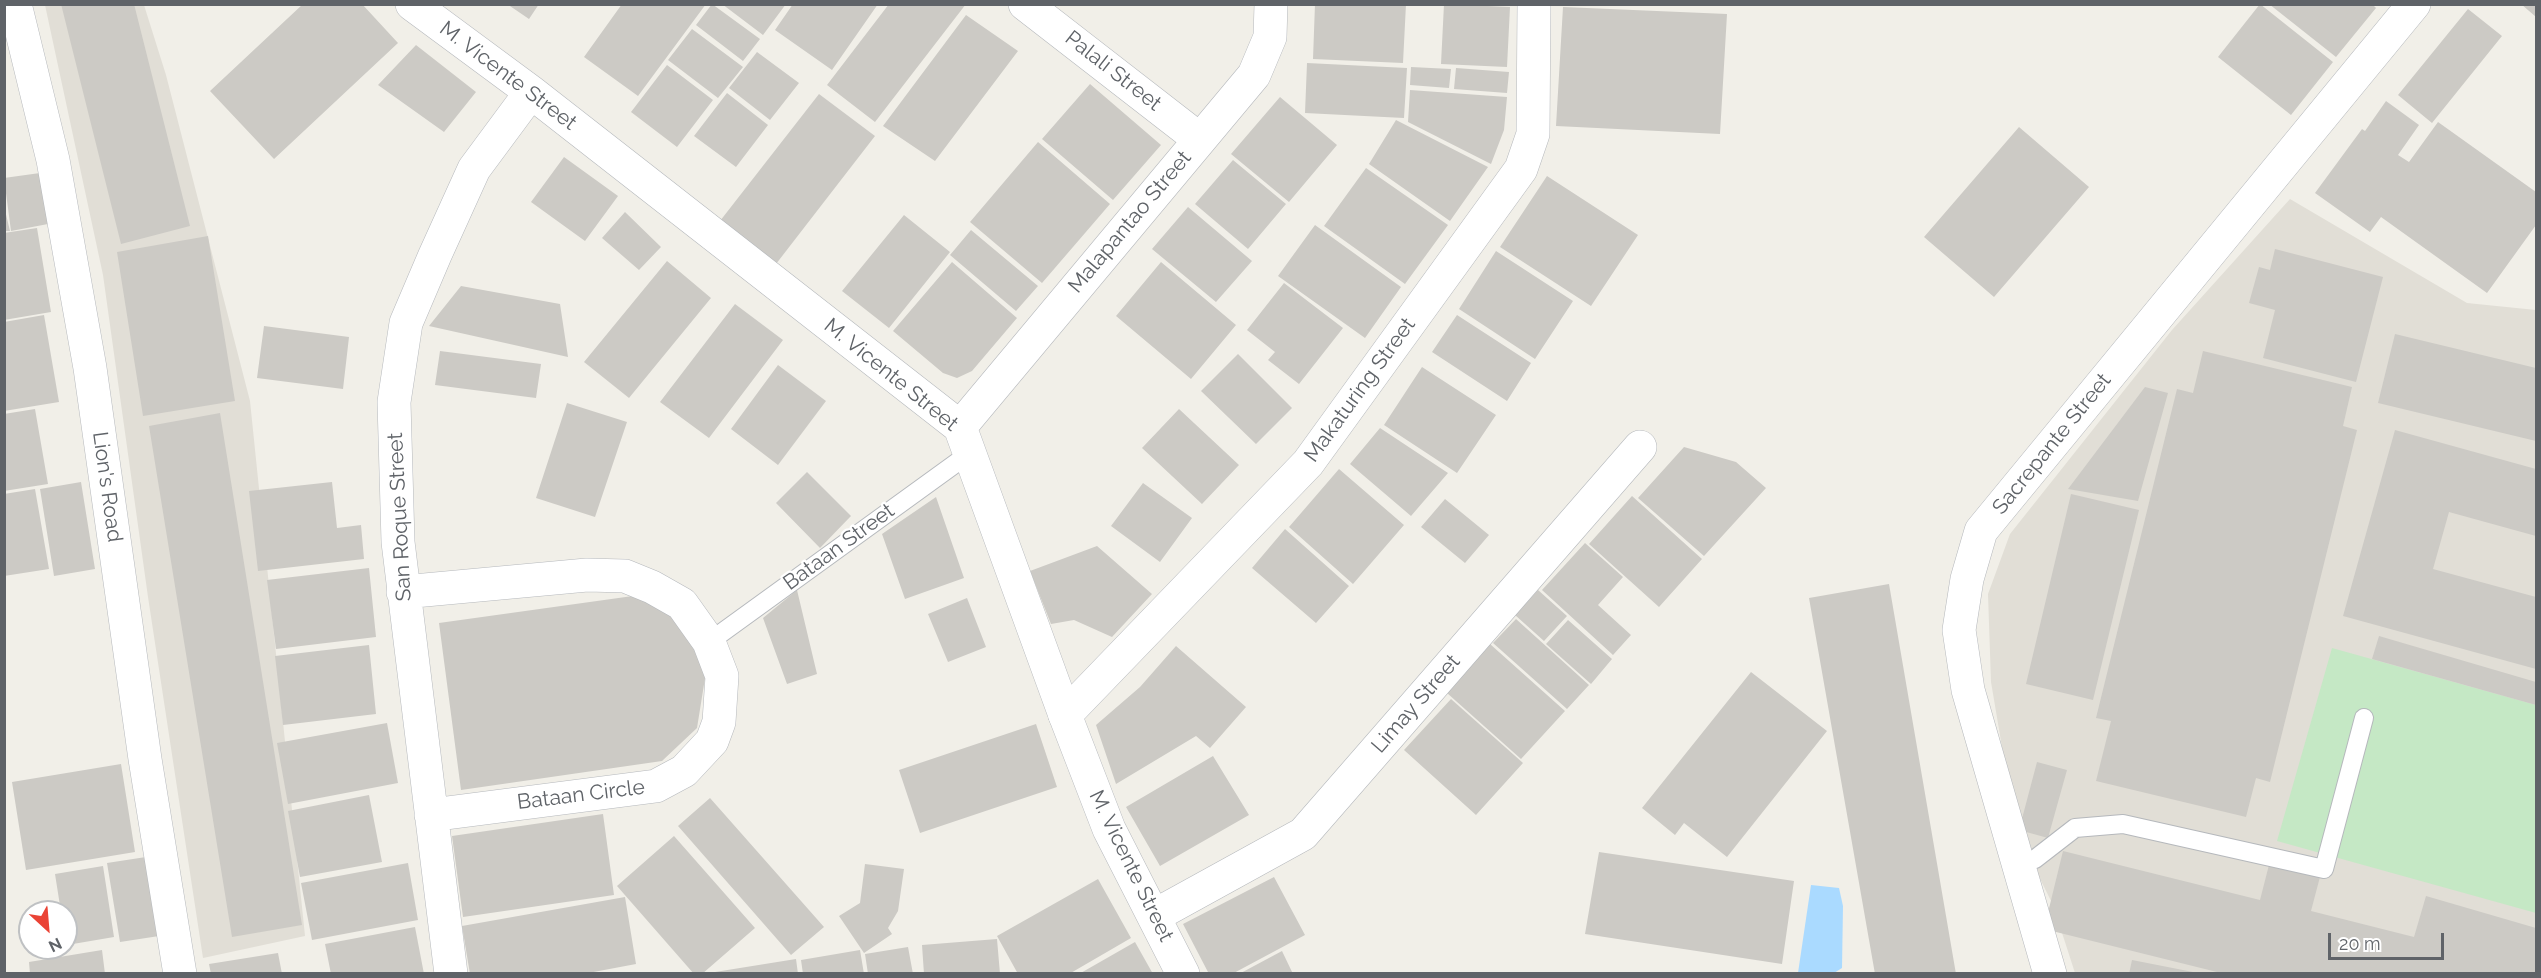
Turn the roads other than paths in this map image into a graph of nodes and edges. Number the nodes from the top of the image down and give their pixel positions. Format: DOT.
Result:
graph roads {
  1 [pos="15,4"];
  2 [pos="412,4"];
  3 [pos="1025,4"];
  4 [pos="1271,4"];
  5 [pos="1534,4"];
  6 [pos="2414,4"];
  7 [pos="531,92"];
  8 [pos="1199,139"];
  9 [pos="965,440"];
  10 [pos="1640,447"];
  11 [pos="403,592"];
  12 [pos="709,642"];
  13 [pos="1065,715"];
  14 [pos="2364,718"];
  15 [pos="431,815"];
  16 [pos="2017,865"];
  17 [pos="1154,916"];
  18 [pos="180,974"];
  19 [pos="451,974"];
  20 [pos="1183,974"];
  21 [pos="2050,974"];
  1 -- 18 [label="street, Lion's Road"];
  2 -- 7 [label="street, M. Vicente Street"];
  3 -- 8 [label="street, Palali Street"];
  4 -- 8 [label="street, Malapantao Street"];
  5 -- 13 [label="street, Makaturing Street"];
  6 -- 16 [label="street, Sacrepante Street"];
  7 -- 9 [label="street, M. Vicente Street"];
  7 -- 11 [label="street, San Roque Street"];
  8 -- 9 [label="street, Malapantao Street"];
  9 -- 12 [label="lane, Bataan Street"];
  9 -- 13 [label="street, M. Vicente Street"];
  10 -- 17 [label="street, Limay Street"];
  11 -- 12 [label="street, Bataan Circle"];
  11 -- 15 [label="street, San Roque Street"];
  12 -- 15 [label="street, Bataan Circle"];
  13 -- 17 [label="street, M. Vicente Street"];
  14 -- 16 [label="lane"];
  15 -- 19 [label="street, San Roque Street"];
  16 -- 21 [label="street, Sacrepante Street"];
  17 -- 20 [label="street, M. Vicente Street"];
}
